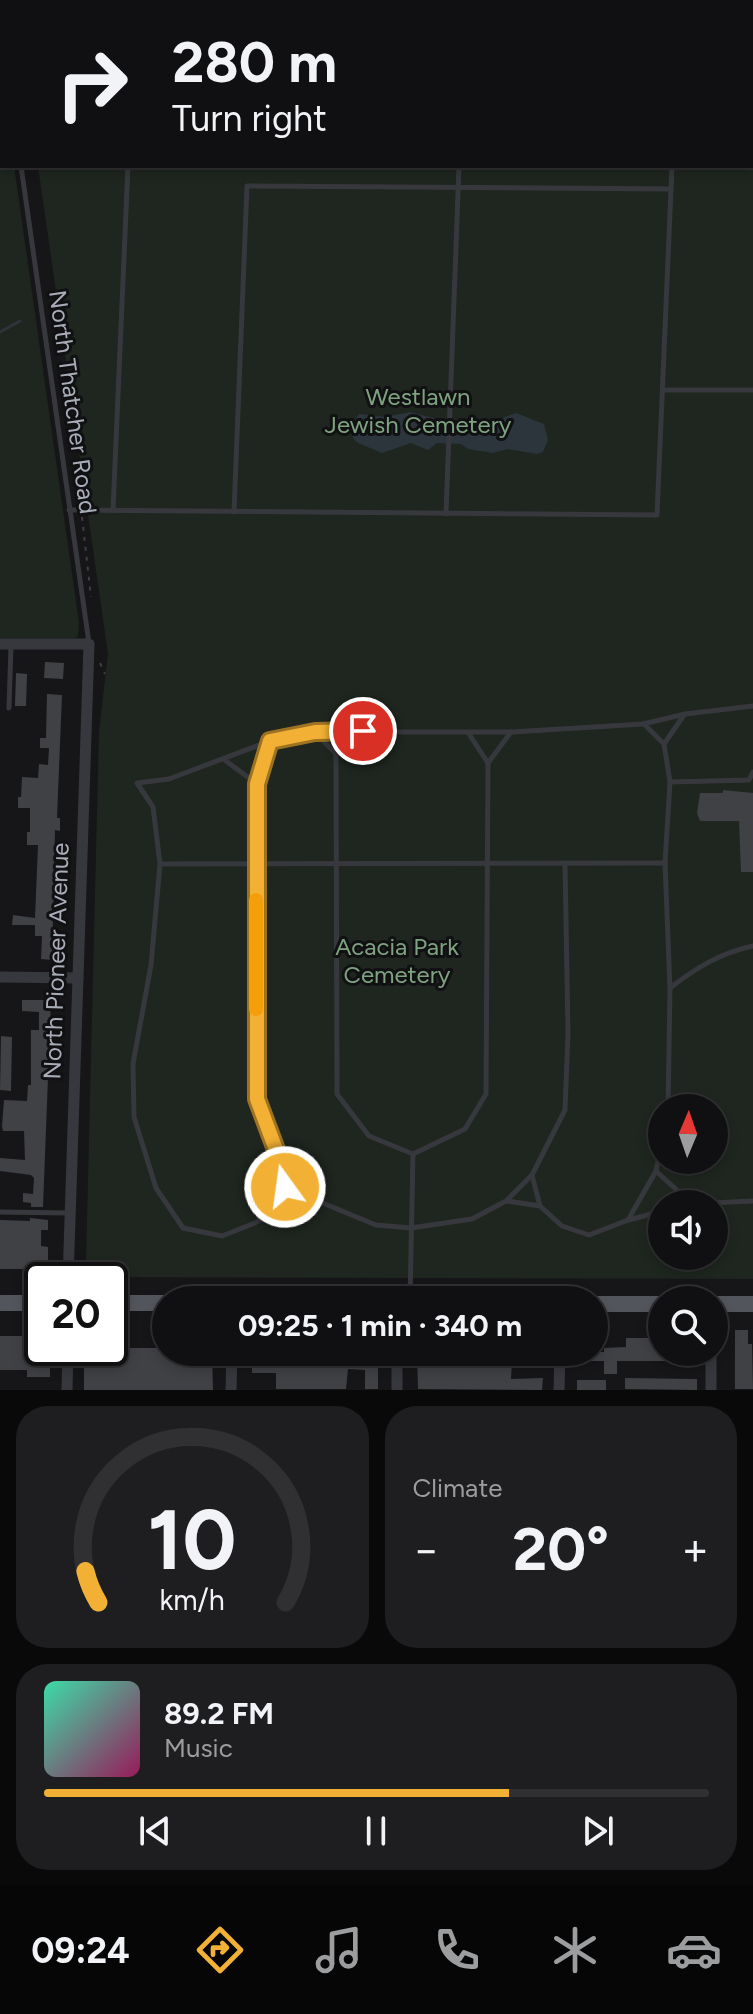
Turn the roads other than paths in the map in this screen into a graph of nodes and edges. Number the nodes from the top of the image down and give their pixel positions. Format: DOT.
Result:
graph roads {
  1 [pos="21,168"];
  2 [pos="128,168"];
  3 [pos="459,168"];
  4 [pos="672,168"];
  5 [pos="458,188"];
  6 [pos="671,189"];
  7 [pos="663,390"];
  8 [pos="753,390"];
  9 [pos="69,510"];
  10 [pos="113,510"];
  11 [pos="234,512"];
  12 [pos="446,514"];
  13 [pos="6,644"];
  14 [pos="94,648"];
  15 [pos="753,706"];
  16 [pos="9,708"];
  17 [pos="685,714"];
  18 [pos="643,724"];
  19 [pos="363,731"];
  20 [pos="315,732"];
  21 [pos="512,732"];
  22 [pos="469,733"];
  23 [pos="270,741"];
  24 [pos="664,744"];
  25 [pos="336,754"];
  26 [pos="225,760"];
  27 [pos="488,763"];
  28 [pos="753,772"];
  29 [pos="670,782"];
  30 [pos="257,784"];
  31 [pos="256,863"];
  32 [pos="335,863"];
  33 [pos="487,863"];
  34 [pos="565,863"];
  35 [pos="665,863"];
  36 [pos="160,864"];
  37 [pos="753,946"];
  38 [pos="0,977"];
  39 [pos="78,978"];
  40 [pos="670,989"];
  41 [pos="668,1094"];
  42 [pos="413,1154"];
  43 [pos="284,1171"];
  44 [pos="654,1174"];
  45 [pos="659,1174"];
  46 [pos="532,1175"];
  47 [pos="676,1190"];
  48 [pos="313,1199"];
  49 [pos="506,1201"];
  50 [pos="753,1201"];
  51 [pos="728,1202"];
  52 [pos="286,1203"];
  53 [pos="540,1206"];
  54 [pos="0,1212"];
  55 [pos="69,1213"];
  56 [pos="648,1215"];
  57 [pos="628,1220"];
  58 [pos="411,1228"];
  59 [pos="68,1262"];
  60 [pos="410,1286"];
  61 [pos="0,1303"];
  62 [pos="24,1303"];
  63 [pos="128,1303"];
  64 [pos="152,1303"];
  65 [pos="608,1304"];
  66 [pos="648,1304"];
  67 [pos="728,1304"];
  68 [pos="753,1304"];
  69 [pos="68,1366"];
  70 [pos="232,1366"];
  71 [pos="397,1366"];
  72 [pos="560,1366"];
  73 [pos="711,1366"];
  74 [pos="67,1390"];
  75 [pos="231,1390"];
  76 [pos="397,1390"];
  77 [pos="559,1390"];
  78 [pos="711,1390"];
  1 -- 9 [label="lane, North Thatcher Road"];
  2 -- 10 [label="lane"];
  3 -- 5 [label="lane"];
  4 -- 6 [label="lane"];
  5 -- 6 [label="lane"];
  5 -- 11 [label="lane"];
  5 -- 12 [label="lane"];
  6 -- 7 [label="lane"];
  7 -- 8 [label="lane"];
  7 -- 12 [label="lane"];
  9 -- 10 [label="lane"];
  9 -- 14 [label="lane, North Thatcher Road"];
  10 -- 11 [label="lane"];
  11 -- 12 [label="lane"];
  13 -- 14 [label="street"];
  13 -- 16 [label="lane"];
  14 -- 39 [label="street, North Pioneer Avenue"];
  15 -- 17 [label="lane"];
  17 -- 18 [label="lane"];
  17 -- 24 [label="lane"];
  18 -- 21 [label="lane"];
  18 -- 24 [label="lane"];
  19 -- 20 [label="lane"];
  19 -- 22 [label="lane"];
  19 -- 25 [label="lane"];
  20 -- 23 [label="lane"];
  20 -- 25 [label="lane"];
  21 -- 22 [label="lane"];
  21 -- 27 [label="lane"];
  22 -- 27 [label="lane"];
  23 -- 26 [label="lane"];
  23 -- 30 [label="lane"];
  24 -- 29 [label="lane"];
  25 -- 32 [label="lane"];
  26 -- 30 [label="lane"];
  26 -- 36 [label="lane"];
  27 -- 33 [label="lane"];
  28 -- 29 [label="lane"];
  29 -- 35 [label="lane"];
  30 -- 31 [label="lane"];
  31 -- 32 [label="lane"];
  31 -- 36 [label="lane"];
  31 -- 43 [label="lane"];
  32 -- 33 [label="lane"];
  32 -- 42 [label="lane"];
  33 -- 34 [label="lane"];
  33 -- 42 [label="lane"];
  34 -- 35 [label="lane"];
  34 -- 46 [label="lane"];
  35 -- 40 [label="lane"];
  36 -- 52 [label="lane"];
  37 -- 40 [label="lane"];
  38 -- 39 [label="street"];
  39 -- 55 [label="street, North Pioneer Avenue"];
  40 -- 41 [label="lane"];
  42 -- 58 [label="lane"];
  43 -- 48 [label="lane"];
  43 -- 52 [label="lane"];
  44 -- 57 [label="lane"];
  45 -- 47 [label="lane"];
  46 -- 49 [label="lane"];
  46 -- 53 [label="lane"];
  48 -- 52 [label="lane"];
  48 -- 58 [label="lane"];
  49 -- 53 [label="lane"];
  49 -- 58 [label="lane"];
  50 -- 51 [label="lane"];
  53 -- 57 [label="lane"];
  54 -- 55 [label="lane"];
  55 -- 59 [label="street, North Pioneer Avenue"];
  56 -- 57 [label="lane"];
  58 -- 60 [label="lane"];
  61 -- 62 [label="main road"];
  63 -- 64 [label="main road"];
  65 -- 66 [label="main road"];
  67 -- 68 [label="main road"];
  69 -- 74 [label="street"];
  70 -- 75 [label="street"];
  71 -- 76 [label="street"];
  72 -- 77 [label="street"];
  73 -- 78 [label="street"];
}
